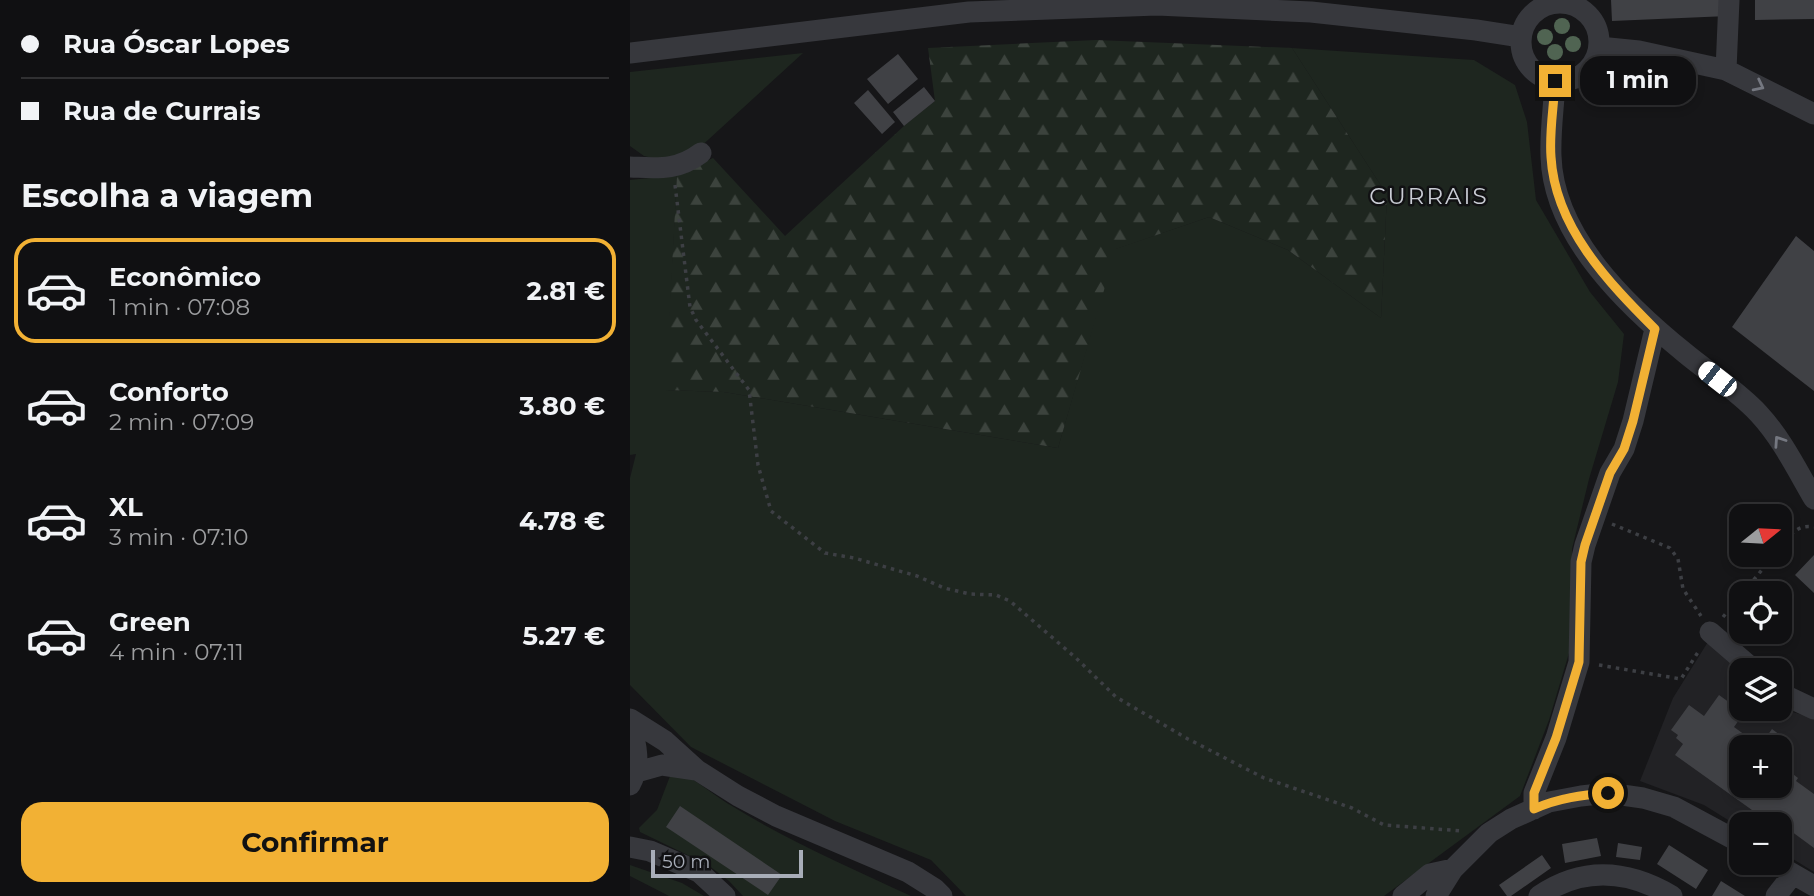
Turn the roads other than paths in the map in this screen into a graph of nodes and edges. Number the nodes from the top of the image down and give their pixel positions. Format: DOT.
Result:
graph roads {
  1 [pos="1729,0"];
  2 [pos="1565,2"];
  3 [pos="1521,37"];
  4 [pos="1599,47"];
  5 [pos="630,53"];
  6 [pos="1726,69"];
  7 [pos="1555,81"];
  8 [pos="1814,114"];
  9 [pos="701,153"];
  10 [pos="630,167"];
  11 [pos="1655,329"];
  12 [pos="1814,499"];
  13 [pos="1710,632"];
  14 [pos="1740,658"];
  15 [pos="1792,699"];
  16 [pos="1814,709"];
  17 [pos="630,721"];
  18 [pos="696,770"];
  19 [pos="633,779"];
  20 [pos="1534,809"];
  21 [pos="630,832"];
  22 [pos="1729,837"];
  23 [pos="640,849"];
  24 [pos="1453,869"];
  25 [pos="1793,874"];
  26 [pos="1814,886"];
  27 [pos="725,896"];
  28 [pos="942,896"];
  29 [pos="1403,896"];
  30 [pos="1436,896"];
  31 [pos="1539,896"];
  32 [pos="1672,896"];
  33 [pos="1776,896"];
  1 -- 6 [label="street"];
  2 -- 3 [label="street"];
  2 -- 4 [label="street"];
  3 -- 5 [label="street"];
  3 -- 7 [label="street"];
  4 -- 6 [label="street"];
  4 -- 7 [label="street"];
  6 -- 8 [label="street, one-way"];
  7 -- 11 [label="street"];
  9 -- 10 [label="street"];
  12 -- 11 [label="street, one-way"];
  11 -- 20 [label="street"];
  13 -- 14 [label="street"];
  15 -- 16 [label="street"];
  17 -- 18 [label="street"];
  17 -- 19 [label="street"];
  18 -- 19 [label="street"];
  18 -- 28 [label="street"];
  20 -- 22 [label="street"];
  20 -- 24 [label="street"];
  21 -- 23 [label="street"];
  23 -- 27 [label="street"];
  24 -- 29 [label="street"];
  24 -- 30 [label="street"];
  25 -- 26 [label="street"];
  25 -- 33 [label="street"];
  31 -- 32 [label="street"];
}
